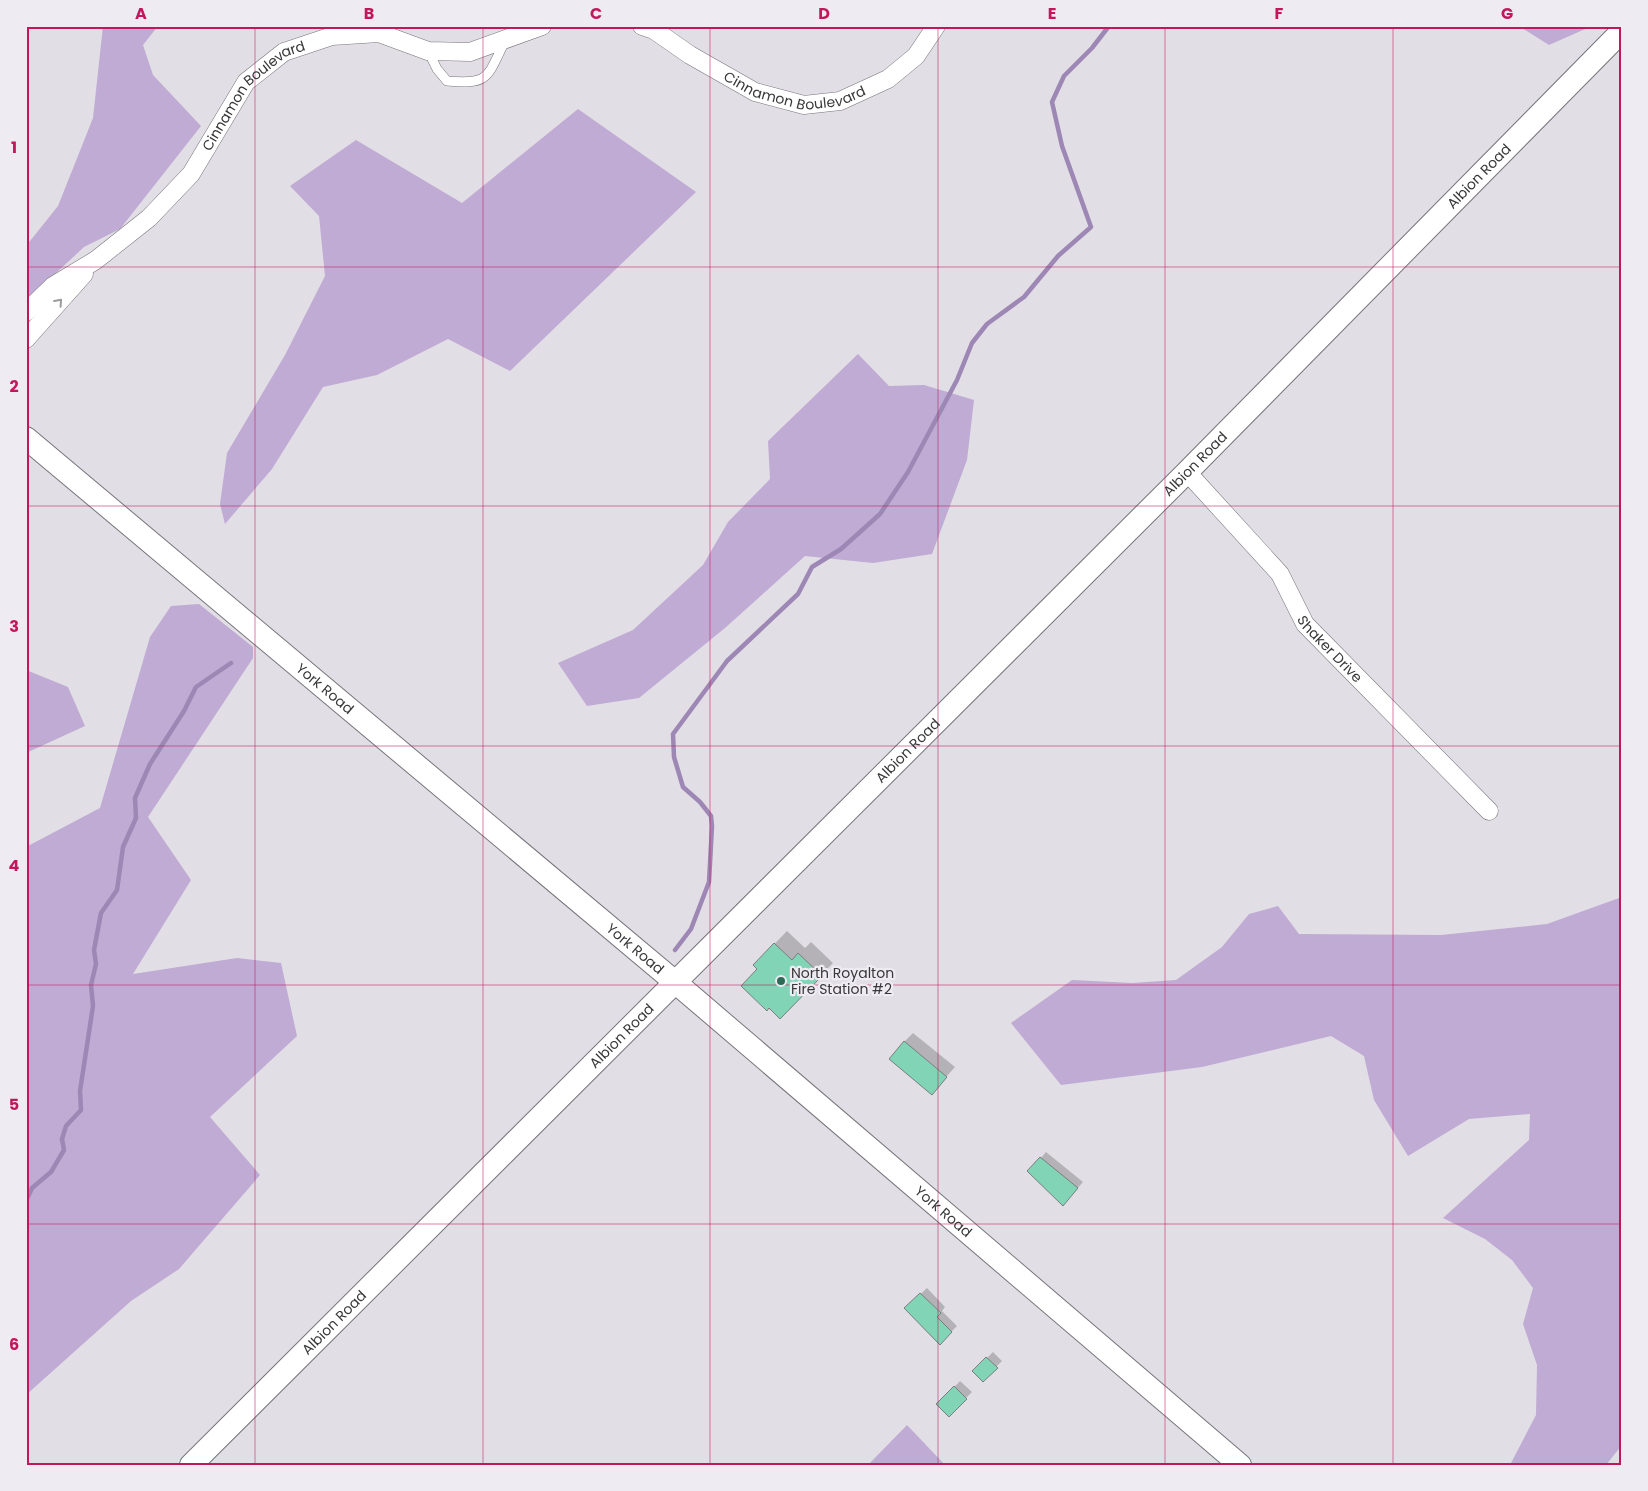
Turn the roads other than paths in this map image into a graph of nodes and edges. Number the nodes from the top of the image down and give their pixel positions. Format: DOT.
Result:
graph roads {
  1 [pos="542,26"];
  2 [pos="642,26"];
  3 [pos="936,26"];
  4 [pos="379,29"];
  5 [pos="1622,31"];
  6 [pos="505,41"];
  7 [pos="428,51"];
  8 [pos="96,260"];
  9 [pos="26,312"];
  10 [pos="26,339"];
  11 [pos="26,438"];
  12 [pos="1187,472"];
  13 [pos="1489,811"];
  14 [pos="675,982"];
  15 [pos="191,1465"];
  16 [pos="1240,1465"];
  1 -- 6 [label="street, Cinnamon Boulevard"];
  2 -- 3 [label="street, Cinnamon Boulevard"];
  4 -- 7 [label="street, Cinnamon Boulevard"];
  4 -- 8 [label="street, Cinnamon Boulevard"];
  5 -- 12 [label="street, Albion Road"];
  6 -- 7 [label="street, Cinnamon Boulevard"];
  6 -- 7 [label="lane"];
  8 -- 9 [label="street, Cinnamon Boulevard"];
  10 -- 8 [label="street, Cinnamon Boulevard, one-way"];
  11 -- 14 [label="street, York Road"];
  12 -- 13 [label="street, Shaker Drive"];
  12 -- 14 [label="street, Albion Road"];
  14 -- 15 [label="street, Albion Road"];
  14 -- 16 [label="street, York Road"];
}
